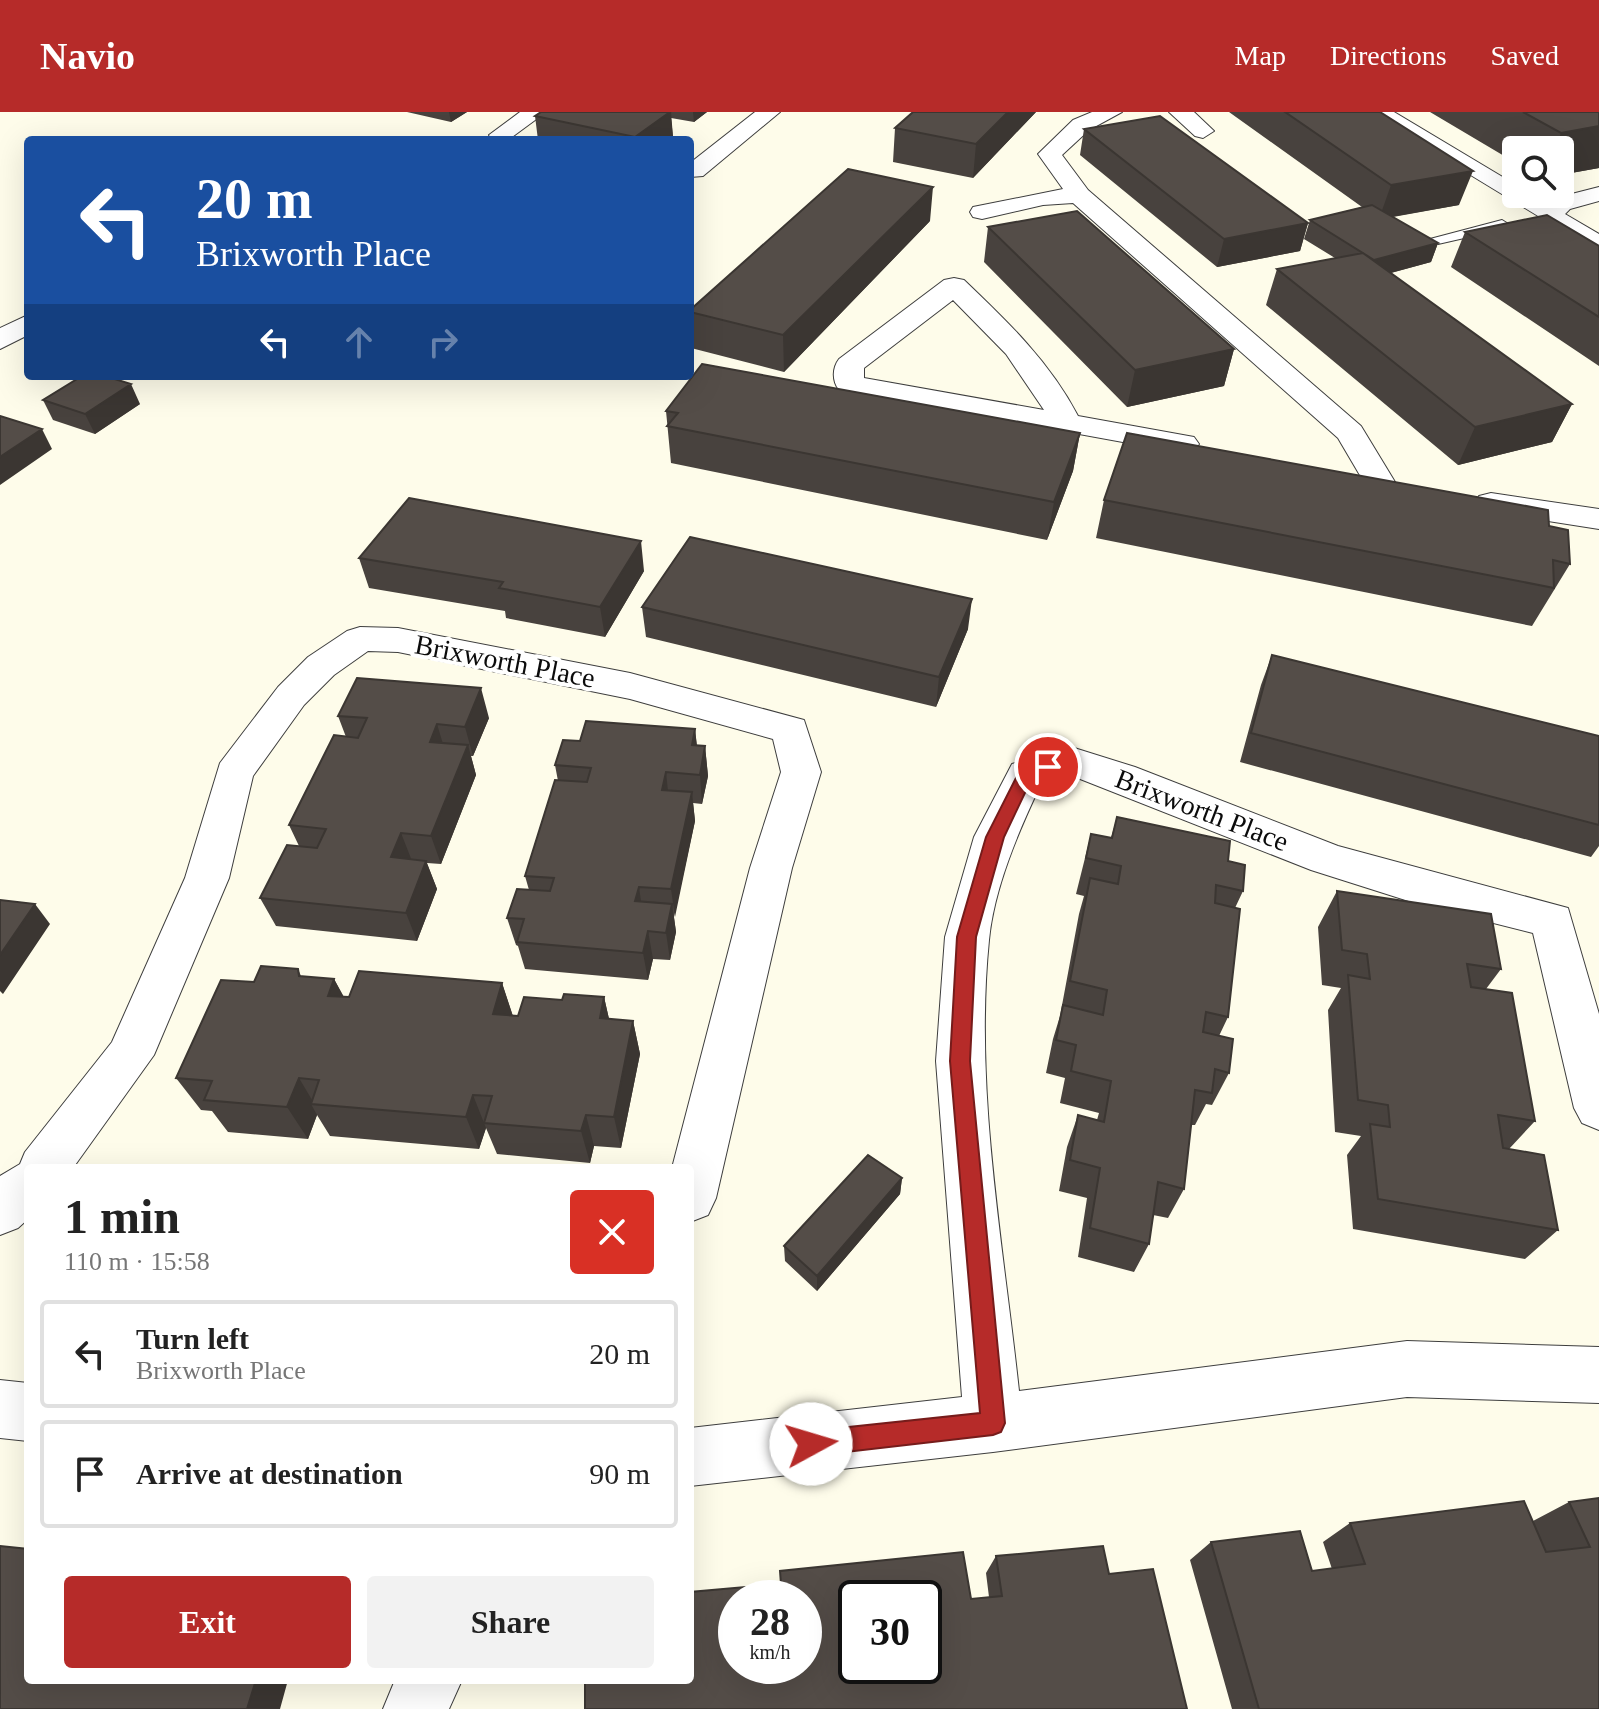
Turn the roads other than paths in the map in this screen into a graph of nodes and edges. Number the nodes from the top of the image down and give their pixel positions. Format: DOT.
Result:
graph roads {
  1 [pos="535,112"];
  2 [pos="769,112"];
  3 [pos="1111,112"];
  4 [pos="1180,112"];
  5 [pos="1378,112"];
  6 [pos="1203,131"];
  7 [pos="500,135"];
  8 [pos="695,171"];
  9 [pos="1599,194"];
  10 [pos="1079,195"];
  11 [pos="1599,203"];
  12 [pos="1550,215"];
  13 [pos="1599,217"];
  14 [pos="1000,230"];
  15 [pos="1438,239"];
  16 [pos="1599,245"];
  17 [pos="24,325"];
  18 [pos="0,340"];
  19 [pos="1065,421"];
  20 [pos="1206,448"];
  21 [pos="1377,481"];
  22 [pos="1462,498"];
  23 [pos="1599,519"];
  24 [pos="1599,1108"];
  25 [pos="46,1164"];
  26 [pos="694,1182"];
  27 [pos="24,1188"];
  28 [pos="0,1211"];
  29 [pos="1599,1375"];
  30 [pos="0,1409"];
  31 [pos="24,1412"];
  32 [pos="993,1423"];
  33 [pos="694,1457"];
  34 [pos="427,1684"];
  35 [pos="416,1709"];
  1 -- 7 [label="street"];
  2 -- 8 [label="street"];
  3 -- 10 [label="street"];
  4 -- 6 [label="street"];
  5 -- 12 [label="street"];
  9 -- 12 [label="street"];
  10 -- 14 [label="street"];
  10 -- 21 [label="street"];
  11 -- 12 [label="street"];
  12 -- 13 [label="street"];
  12 -- 15 [label="lane"];
  12 -- 16 [label="street"];
  17 -- 18 [label="street"];
  19 -- 19 [label="street"];
  19 -- 20 [label="street"];
  22 -- 23 [label="street"];
  24 -- 32 [label="street, Brixworth Place"];
  25 -- 26 [label="street, Brixworth Place"];
  27 -- 28 [label="street"];
  29 -- 32 [label="street"];
  30 -- 31 [label="street"];
  32 -- 33 [label="street"];
  34 -- 35 [label="street"];
}
